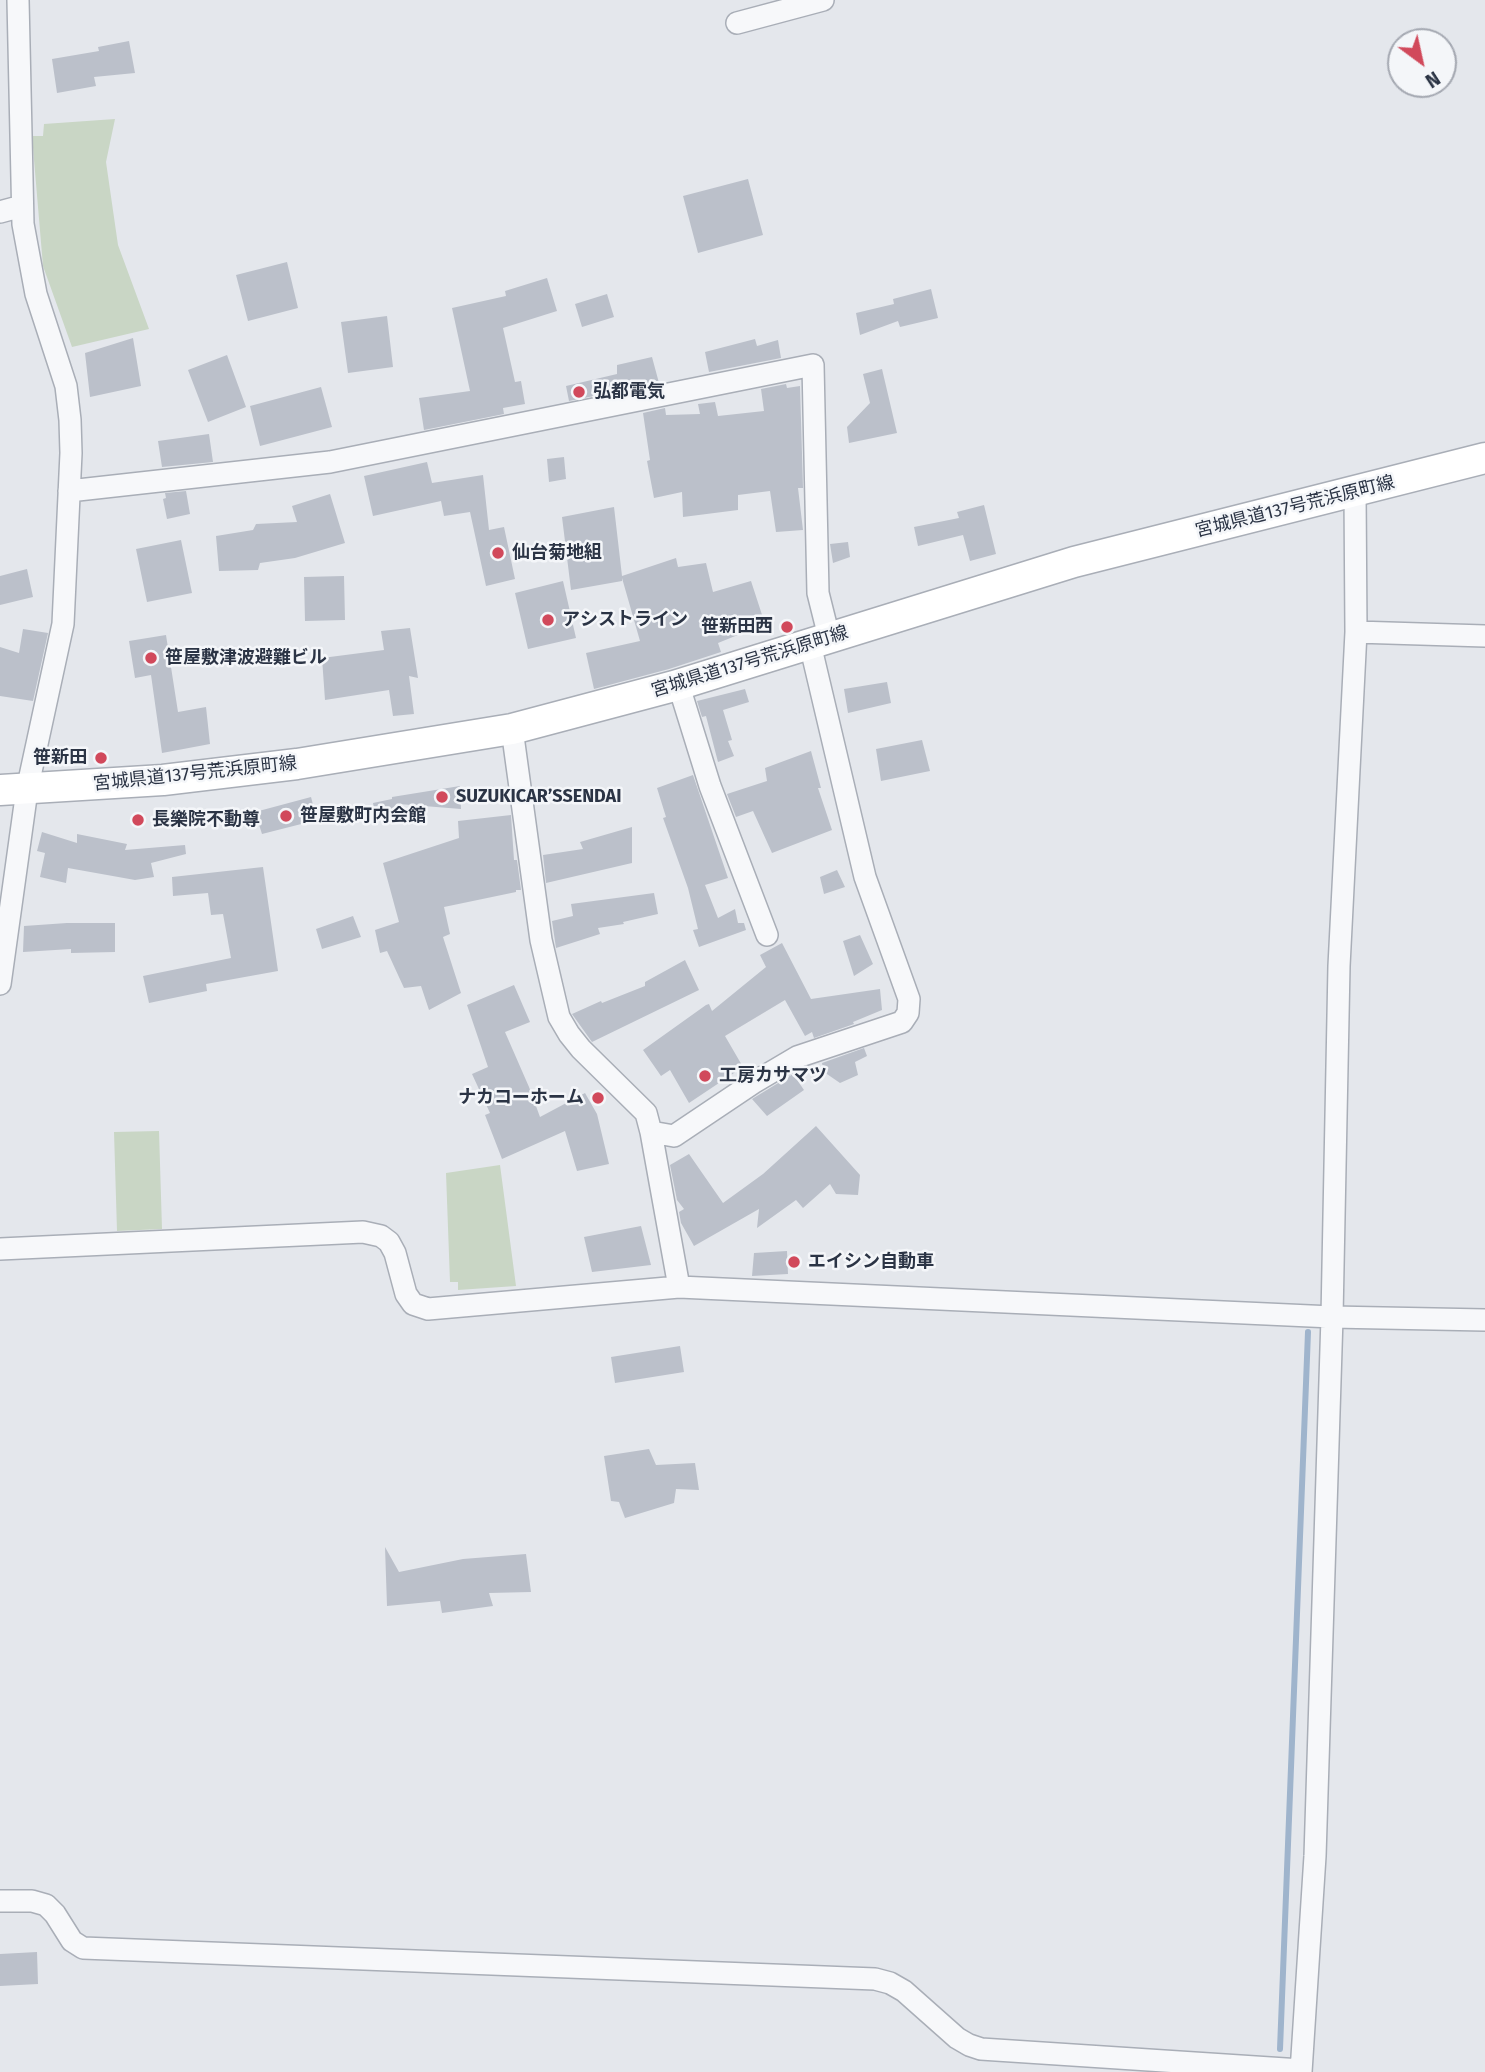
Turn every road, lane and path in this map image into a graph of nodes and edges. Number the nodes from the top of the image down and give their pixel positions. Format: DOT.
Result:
graph roads {
  1 [pos="18,0"];
  2 [pos="823,0"];
  3 [pos="737,23"];
  4 [pos="22,206"];
  5 [pos="0,212"];
  6 [pos="1485,458"];
  7 [pos="69,491"];
  8 [pos="1355,492"];
  9 [pos="1356,632"];
  10 [pos="1485,636"];
  11 [pos="819,641"];
  12 [pos="682,696"];
  13 [pos="512,729"];
  14 [pos="13,790"];
  15 [pos="767,935"];
  16 [pos="0,984"];
  17 [pos="652,1132"];
  18 [pos="0,1249"];
  19 [pos="679,1287"];
  20 [pos="1332,1317"];
  21 [pos="1485,1320"];
  22 [pos="0,1902"];
  23 [pos="1301,2071"];
  1 -- 4 [label="street"];
  2 -- 3 [label="street"];
  4 -- 5 [label="street"];
  4 -- 7 [label="street"];
  6 -- 8 [label="main road, 宮城県道137号荒浜原町線"];
  7 -- 11 [label="street"];
  7 -- 14 [label="street"];
  8 -- 9 [label="street"];
  8 -- 11 [label="main road, 宮城県道137号荒浜原町線"];
  9 -- 10 [label="street"];
  9 -- 20 [label="street"];
  11 -- 13 [label="main road, 宮城県道137号荒浜原町線"];
  11 -- 17 [label="street"];
  12 -- 15 [label="street"];
  13 -- 14 [label="main road, 宮城県道137号荒浜原町線"];
  13 -- 17 [label="street"];
  14 -- 16 [label="street"];
  17 -- 19 [label="street"];
  18 -- 19 [label="street"];
  19 -- 20 [label="street"];
  20 -- 21 [label="street"];
  20 -- 23 [label="street"];
  22 -- 23 [label="street"];
}
